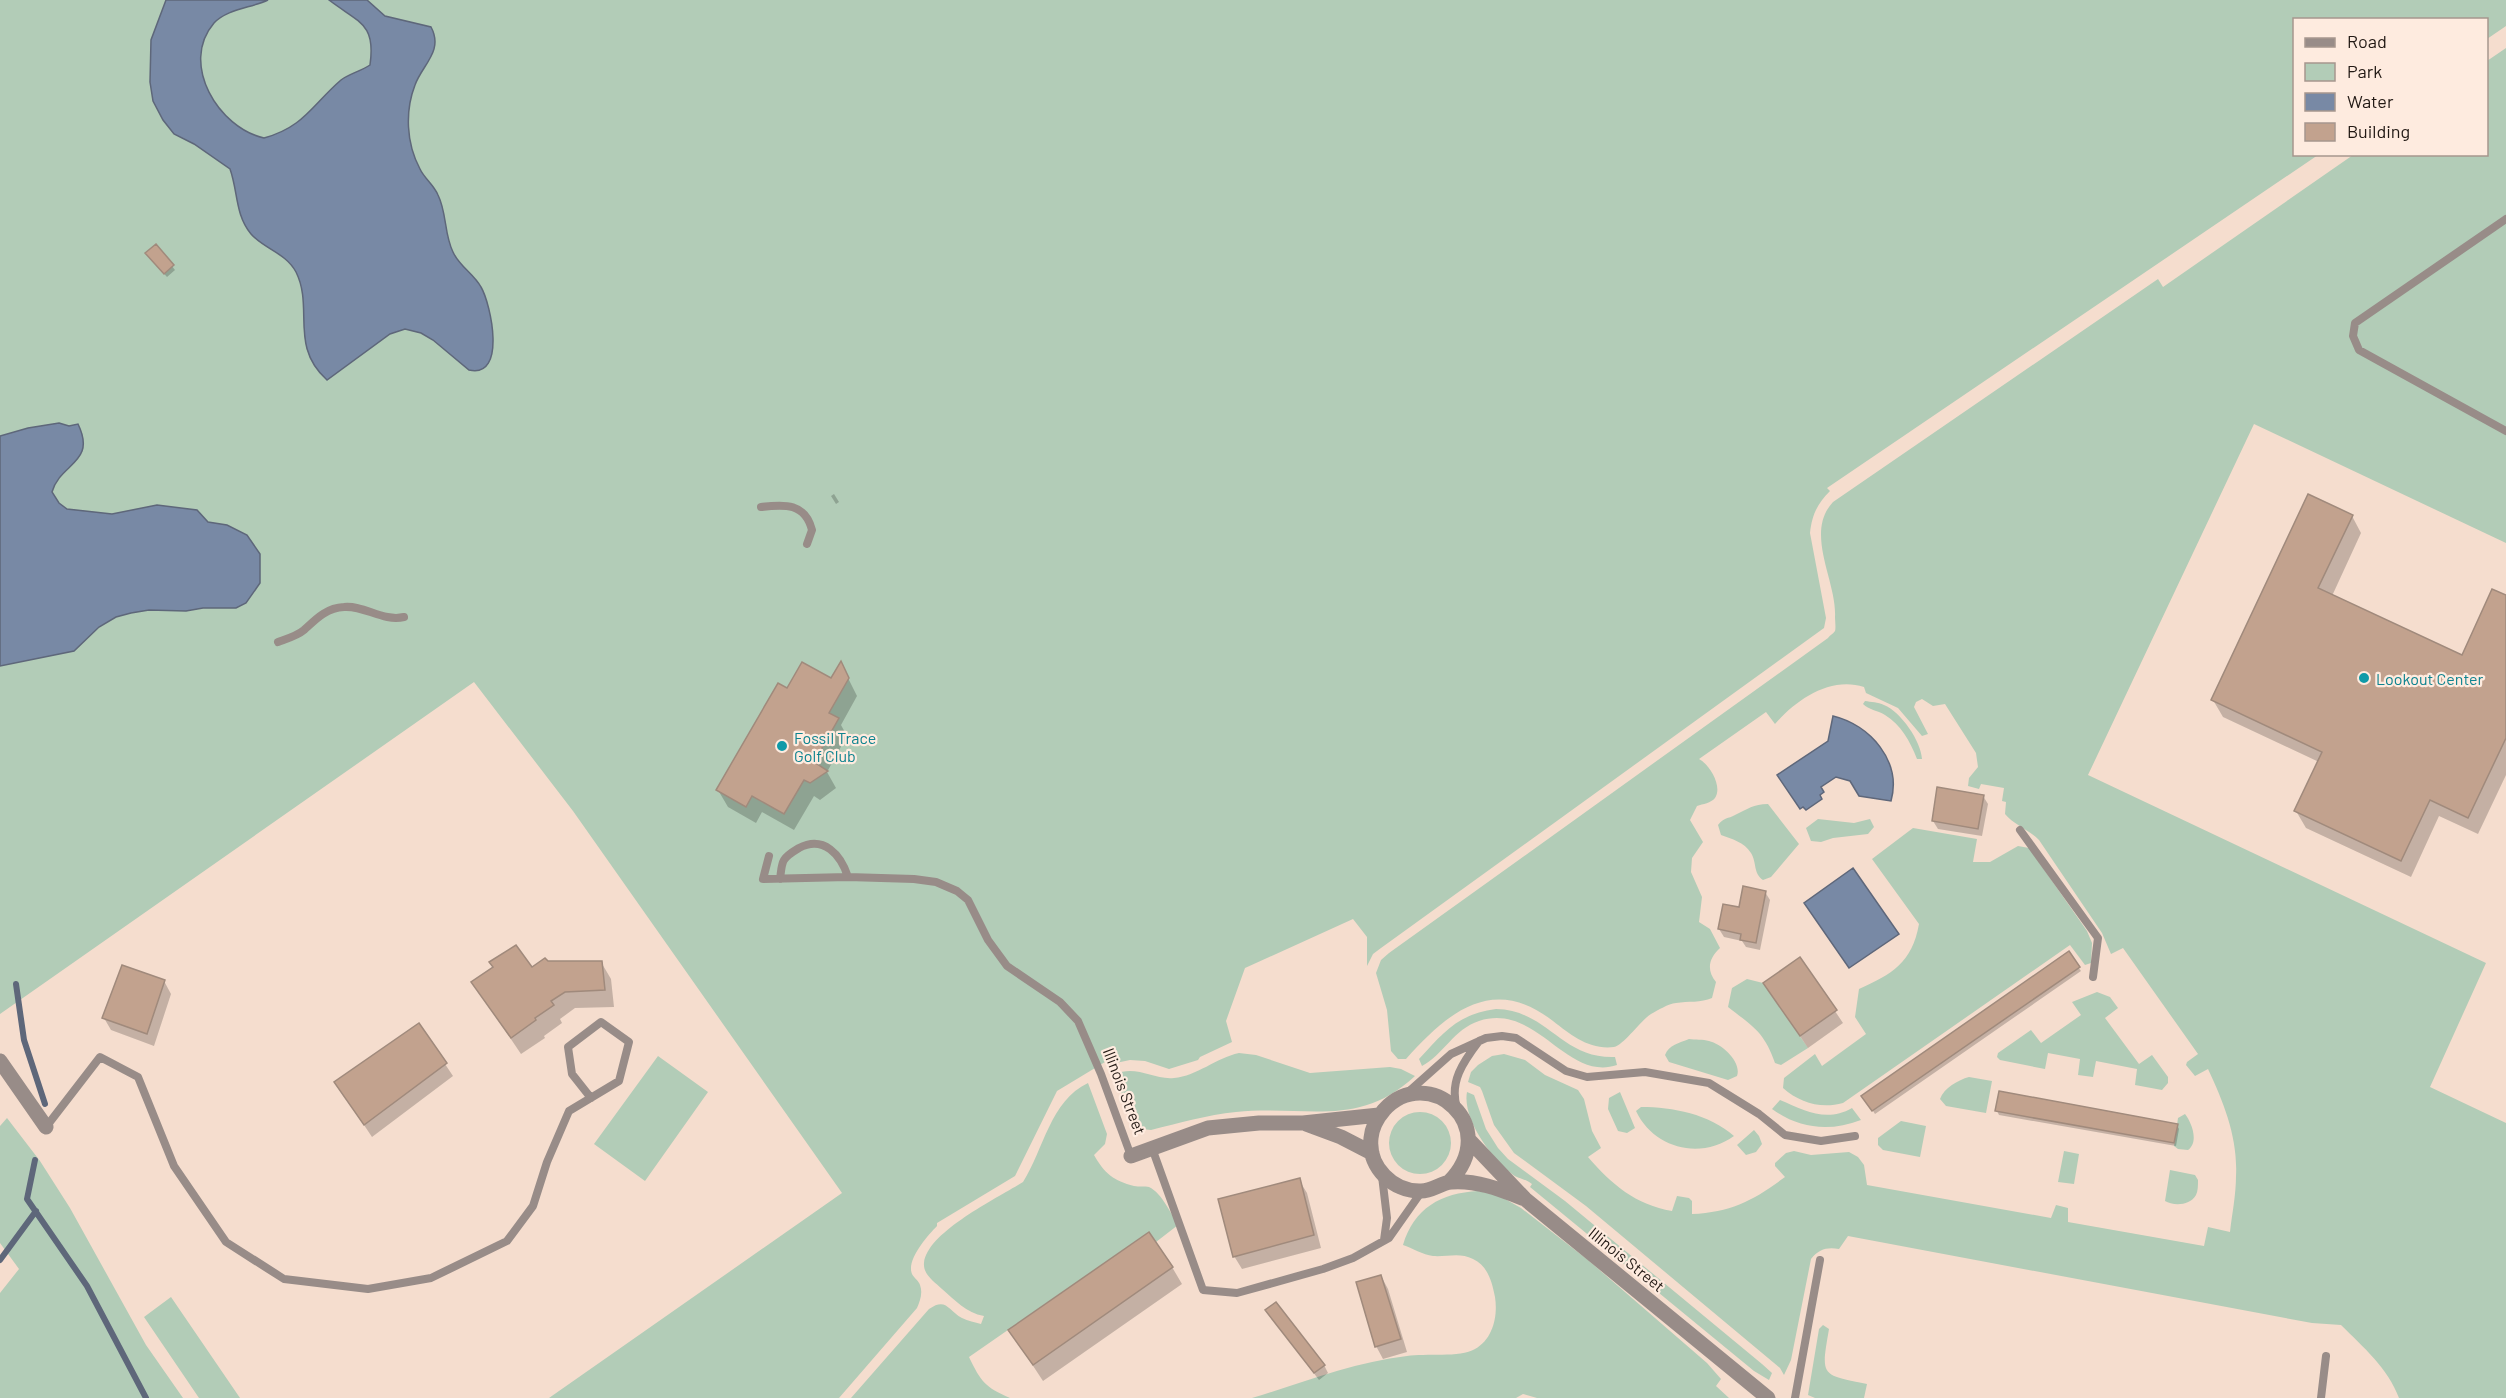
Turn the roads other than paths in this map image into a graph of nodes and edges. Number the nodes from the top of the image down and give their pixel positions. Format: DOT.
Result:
graph roads {
  1 [pos="2506,219"];
  2 [pos="2506,431"];
  3 [pos="761,507"];
  4 [pos="807,544"];
  5 [pos="404,617"];
  6 [pos="278,642"];
  7 [pos="2020,830"];
  8 [pos="769,856"];
  9 [pos="848,877"];
  10 [pos="780,879"];
  11 [pos="2093,977"];
  12 [pos="1479,1041"];
  13 [pos="0,1061"];
  14 [pos="1403,1096"];
  15 [pos="591,1098"];
  16 [pos="1458,1110"];
  17 [pos="1379,1115"];
  18 [pos="1303,1123"];
  19 [pos="46,1127"];
  20 [pos="1855,1136"];
  21 [pos="1469,1140"];
  22 [pos="1152,1148"];
  23 [pos="1372,1153"];
  24 [pos="1131,1156"];
  25 [pos="1382,1174"];
  26 [pos="1449,1182"];
  27 [pos="1422,1191"];
  28 [pos="1524,1199"];
  29 [pos="1384,1240"];
  30 [pos="1820,1260"];
  31 [pos="2326,1356"];
  32 [pos="1768,1398"];
  33 [pos="1795,1398"];
  34 [pos="2321,1398"];
  1 -- 2 [label="lane"];
  3 -- 4 [label="lane"];
  5 -- 6 [label="lane"];
  7 -- 11 [label="lane"];
  8 -- 10 [label="lane"];
  9 -- 10 [label="lane, Illinois Street"];
  9 -- 10 [label="lane"];
  9 -- 24 [label="lane, Illinois Street"];
  12 -- 14 [label="lane"];
  12 -- 16 [label="lane"];
  12 -- 20 [label="lane"];
  13 -- 19 [label="street"];
  14 -- 16 [label="street"];
  14 -- 17 [label="street"];
  15 -- 15 [label="lane"];
  15 -- 19 [label="lane"];
  16 -- 21 [label="street"];
  17 -- 18 [label="street, Illinois Street"];
  17 -- 23 [label="street"];
  18 -- 22 [label="street, Illinois Street"];
  18 -- 23 [label="street, Illinois Street"];
  21 -- 26 [label="street"];
  21 -- 28 [label="street, Illinois Street"];
  22 -- 24 [label="street, Illinois Street"];
  22 -- 29 [label="lane"];
  23 -- 25 [label="street"];
  25 -- 27 [label="street"];
  25 -- 29 [label="lane"];
  26 -- 27 [label="street"];
  26 -- 28 [label="street"];
  27 -- 29 [label="lane"];
  28 -- 32 [label="street, Illinois Street"];
  30 -- 33 [label="lane"];
  31 -- 34 [label="lane"];
}
